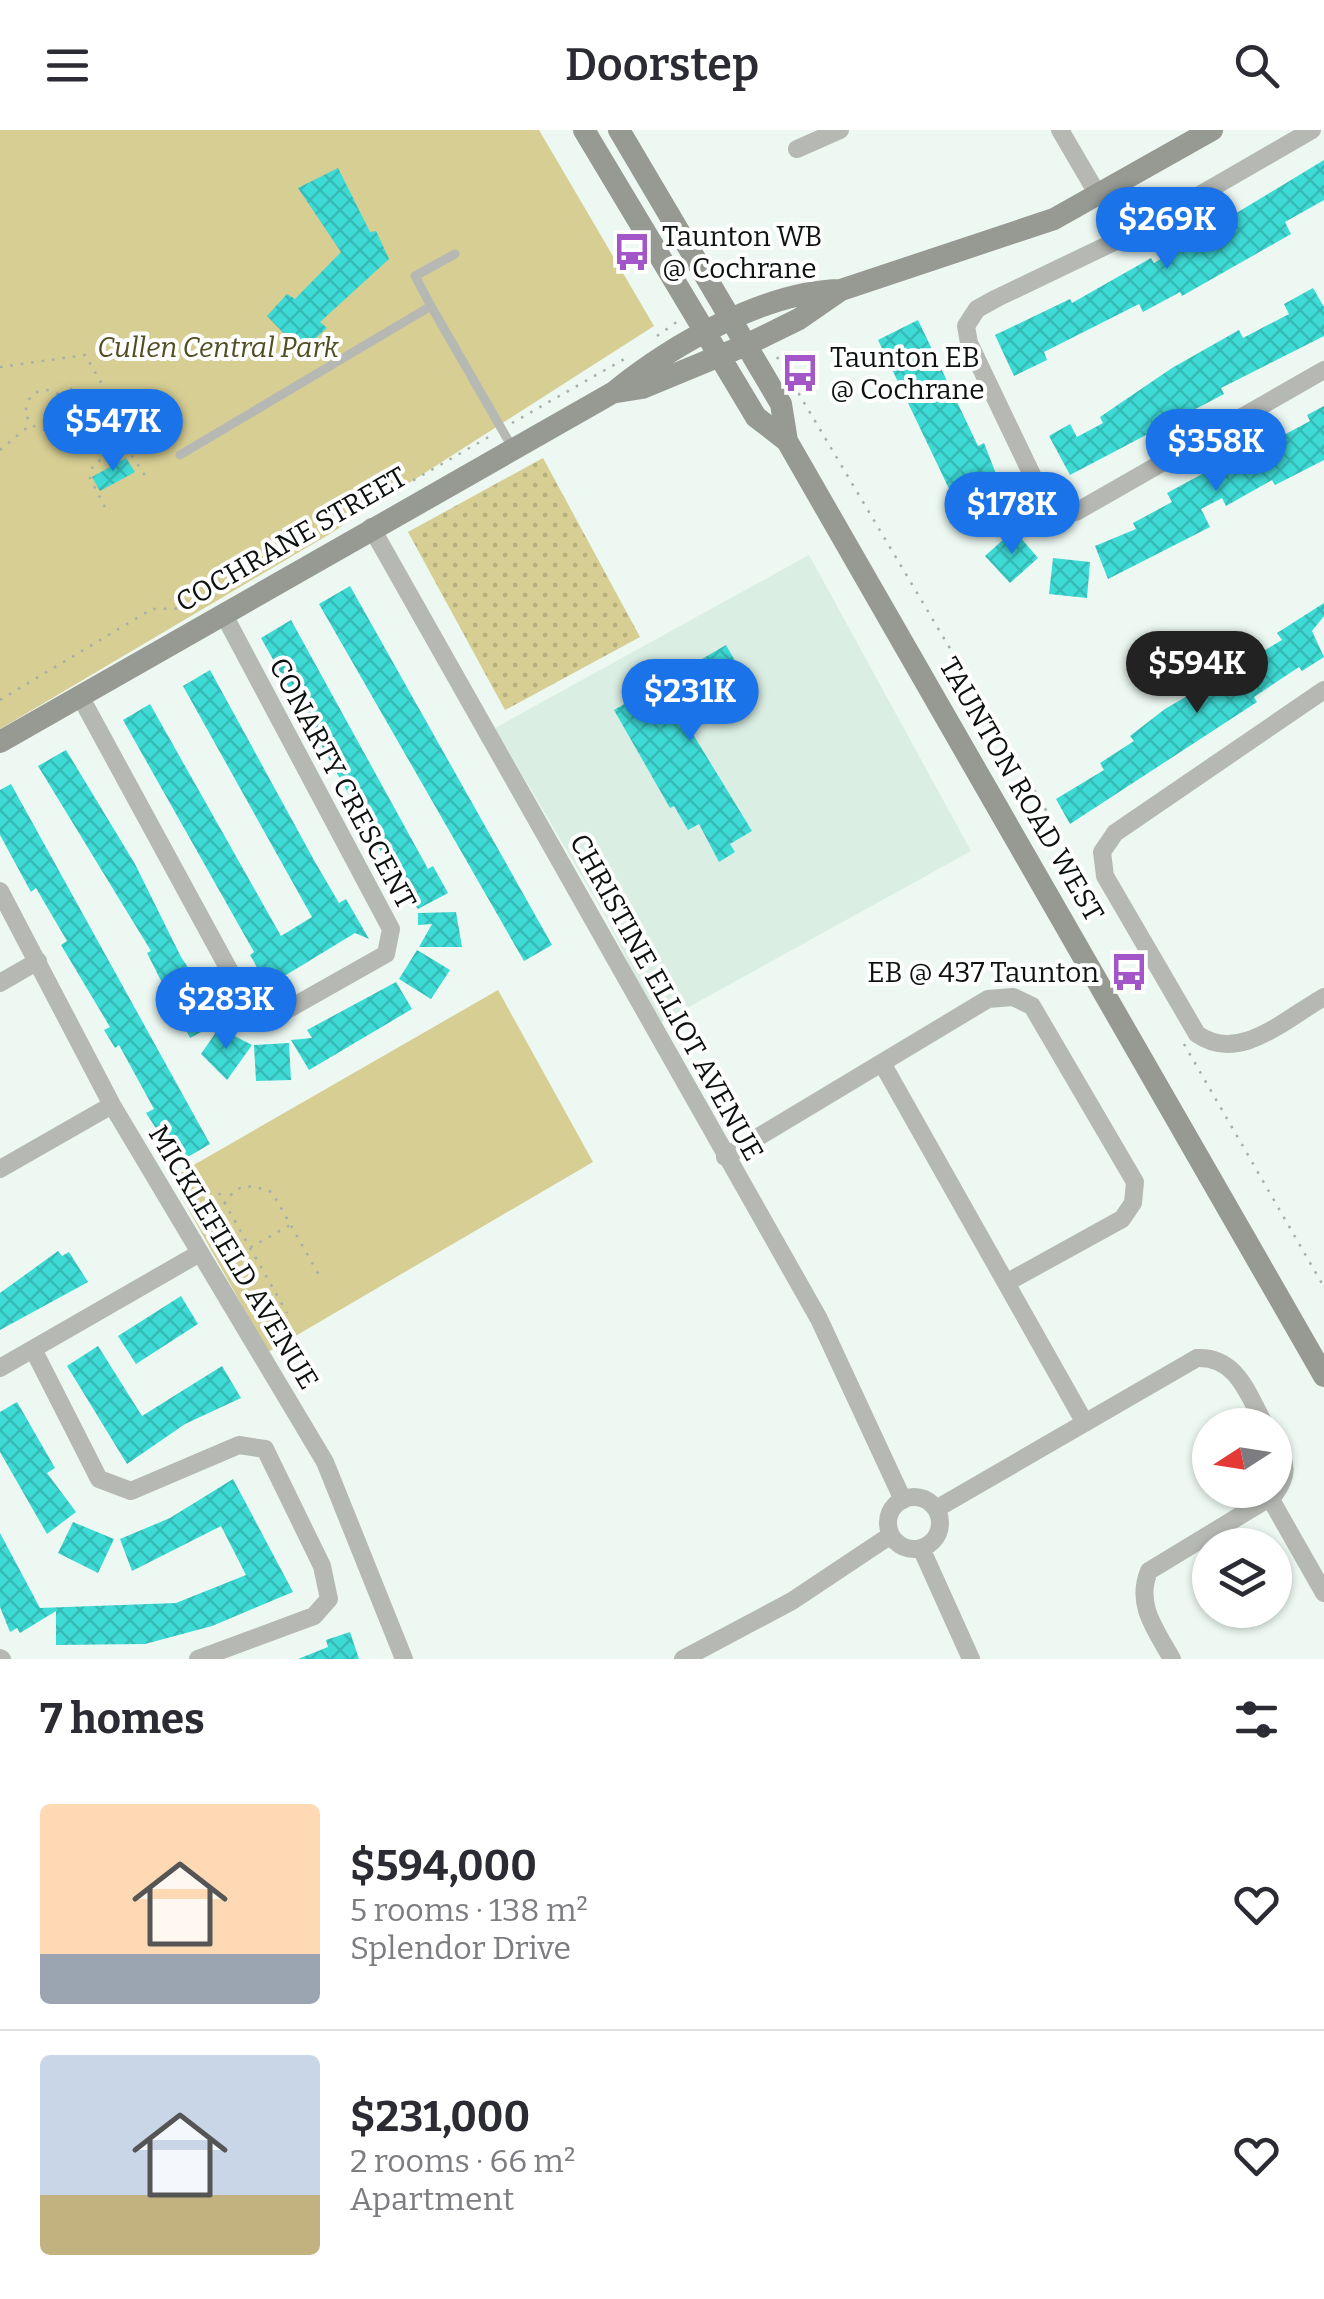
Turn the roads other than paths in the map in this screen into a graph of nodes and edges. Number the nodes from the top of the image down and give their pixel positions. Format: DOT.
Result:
graph roads {
  1 [pos="584,130"];
  2 [pos="619,130"];
  3 [pos="840,130"];
  4 [pos="1060,130"];
  5 [pos="1212,130"];
  6 [pos="1312,130"];
  7 [pos="796,149"];
  8 [pos="1098,195"];
  9 [pos="455,254"];
  10 [pos="841,290"];
  11 [pos="432,306"];
  12 [pos="731,321"];
  13 [pos="706,335"];
  14 [pos="746,345"];
  15 [pos="718,356"];
  16 [pos="1324,370"];
  17 [pos="614,392"];
  18 [pos="508,438"];
  19 [pos="787,441"];
  20 [pos="180,455"];
  21 [pos="371,527"];
  22 [pos="223,613"];
  23 [pos="1324,690"];
  24 [pos="80,696"];
  25 [pos="0,742"];
  26 [pos="0,891"];
  27 [pos="38,962"];
  28 [pos="0,983"];
  29 [pos="1324,997"];
  30 [pos="882,1062"];
  31 [pos="112,1105"];
  32 [pos="726,1157"];
  33 [pos="0,1170"];
  34 [pos="198,1254"];
  35 [pos="1006,1283"];
  36 [pos="32,1349"];
  37 [pos="0,1368"];
  38 [pos="1324,1376"];
  39 [pos="1255,1408"];
  40 [pos="1085,1423"];
  41 [pos="903,1500"];
  42 [pos="1254,1508"];
  43 [pos="1276,1508"];
  44 [pos="936,1509"];
  45 [pos="891,1535"];
  46 [pos="921,1548"];
  47 [pos="1324,1593"];
  48 [pos="198,1659"];
  49 [pos="404,1659"];
  50 [pos="682,1659"];
  51 [pos="971,1659"];
  52 [pos="1172,1659"];
  1 -- 13 [label="main road, TAUNTON ROAD WEST"];
  2 -- 12 [label="main road, TAUNTON ROAD WEST"];
  3 -- 7 [label="street"];
  4 -- 8 [label="street"];
  5 -- 8 [label="main road, COCHRANE STREET"];
  6 -- 16 [label="street"];
  8 -- 10 [label="main road, COCHRANE STREET"];
  9 -- 11 [label="lane"];
  10 -- 12 [label="main road, COCHRANE STREET"];
  10 -- 14 [label="main road, COCHRANE STREET"];
  11 -- 18 [label="lane"];
  11 -- 20 [label="lane"];
  12 -- 13 [label="main road, COCHRANE STREET"];
  12 -- 14 [label="main road, TAUNTON ROAD WEST"];
  13 -- 15 [label="main road, TAUNTON ROAD WEST"];
  13 -- 17 [label="main road, COCHRANE STREET"];
  14 -- 15 [label="main road, COCHRANE STREET"];
  14 -- 19 [label="main road, TAUNTON ROAD WEST"];
  15 -- 17 [label="main road, COCHRANE STREET"];
  15 -- 19 [label="main road, TAUNTON ROAD WEST"];
  17 -- 18 [label="main road, COCHRANE STREET"];
  18 -- 21 [label="main road, COCHRANE STREET"];
  19 -- 38 [label="main road, TAUNTON ROAD WEST"];
  21 -- 22 [label="main road, COCHRANE STREET"];
  21 -- 32 [label="street, CHRISTINE ELLIOT AVENUE"];
  22 -- 24 [label="main road, COCHRANE STREET"];
  22 -- 24 [label="street, CONARTY CRESCENT"];
  23 -- 29 [label="street"];
  24 -- 25 [label="main road, COCHRANE STREET"];
  26 -- 27 [label="street, MICKLEFIELD AVENUE"];
  27 -- 28 [label="street"];
  27 -- 31 [label="street, MICKLEFIELD AVENUE"];
  30 -- 32 [label="street"];
  30 -- 35 [label="street"];
  30 -- 35 [label="street"];
  31 -- 33 [label="street"];
  31 -- 34 [label="street, MICKLEFIELD AVENUE"];
  32 -- 41 [label="street, CHRISTINE ELLIOT AVENUE"];
  34 -- 36 [label="street"];
  34 -- 49 [label="street, MICKLEFIELD AVENUE"];
  35 -- 40 [label="street"];
  36 -- 37 [label="street"];
  36 -- 48 [label="street"];
  39 -- 40 [label="street"];
  40 -- 44 [label="street"];
  41 -- 44 [label="street"];
  41 -- 45 [label="street"];
  42 -- 52 [label="street"];
  43 -- 47 [label="street"];
  44 -- 46 [label="street"];
  45 -- 46 [label="street"];
  45 -- 50 [label="street"];
  46 -- 51 [label="street"];
}
